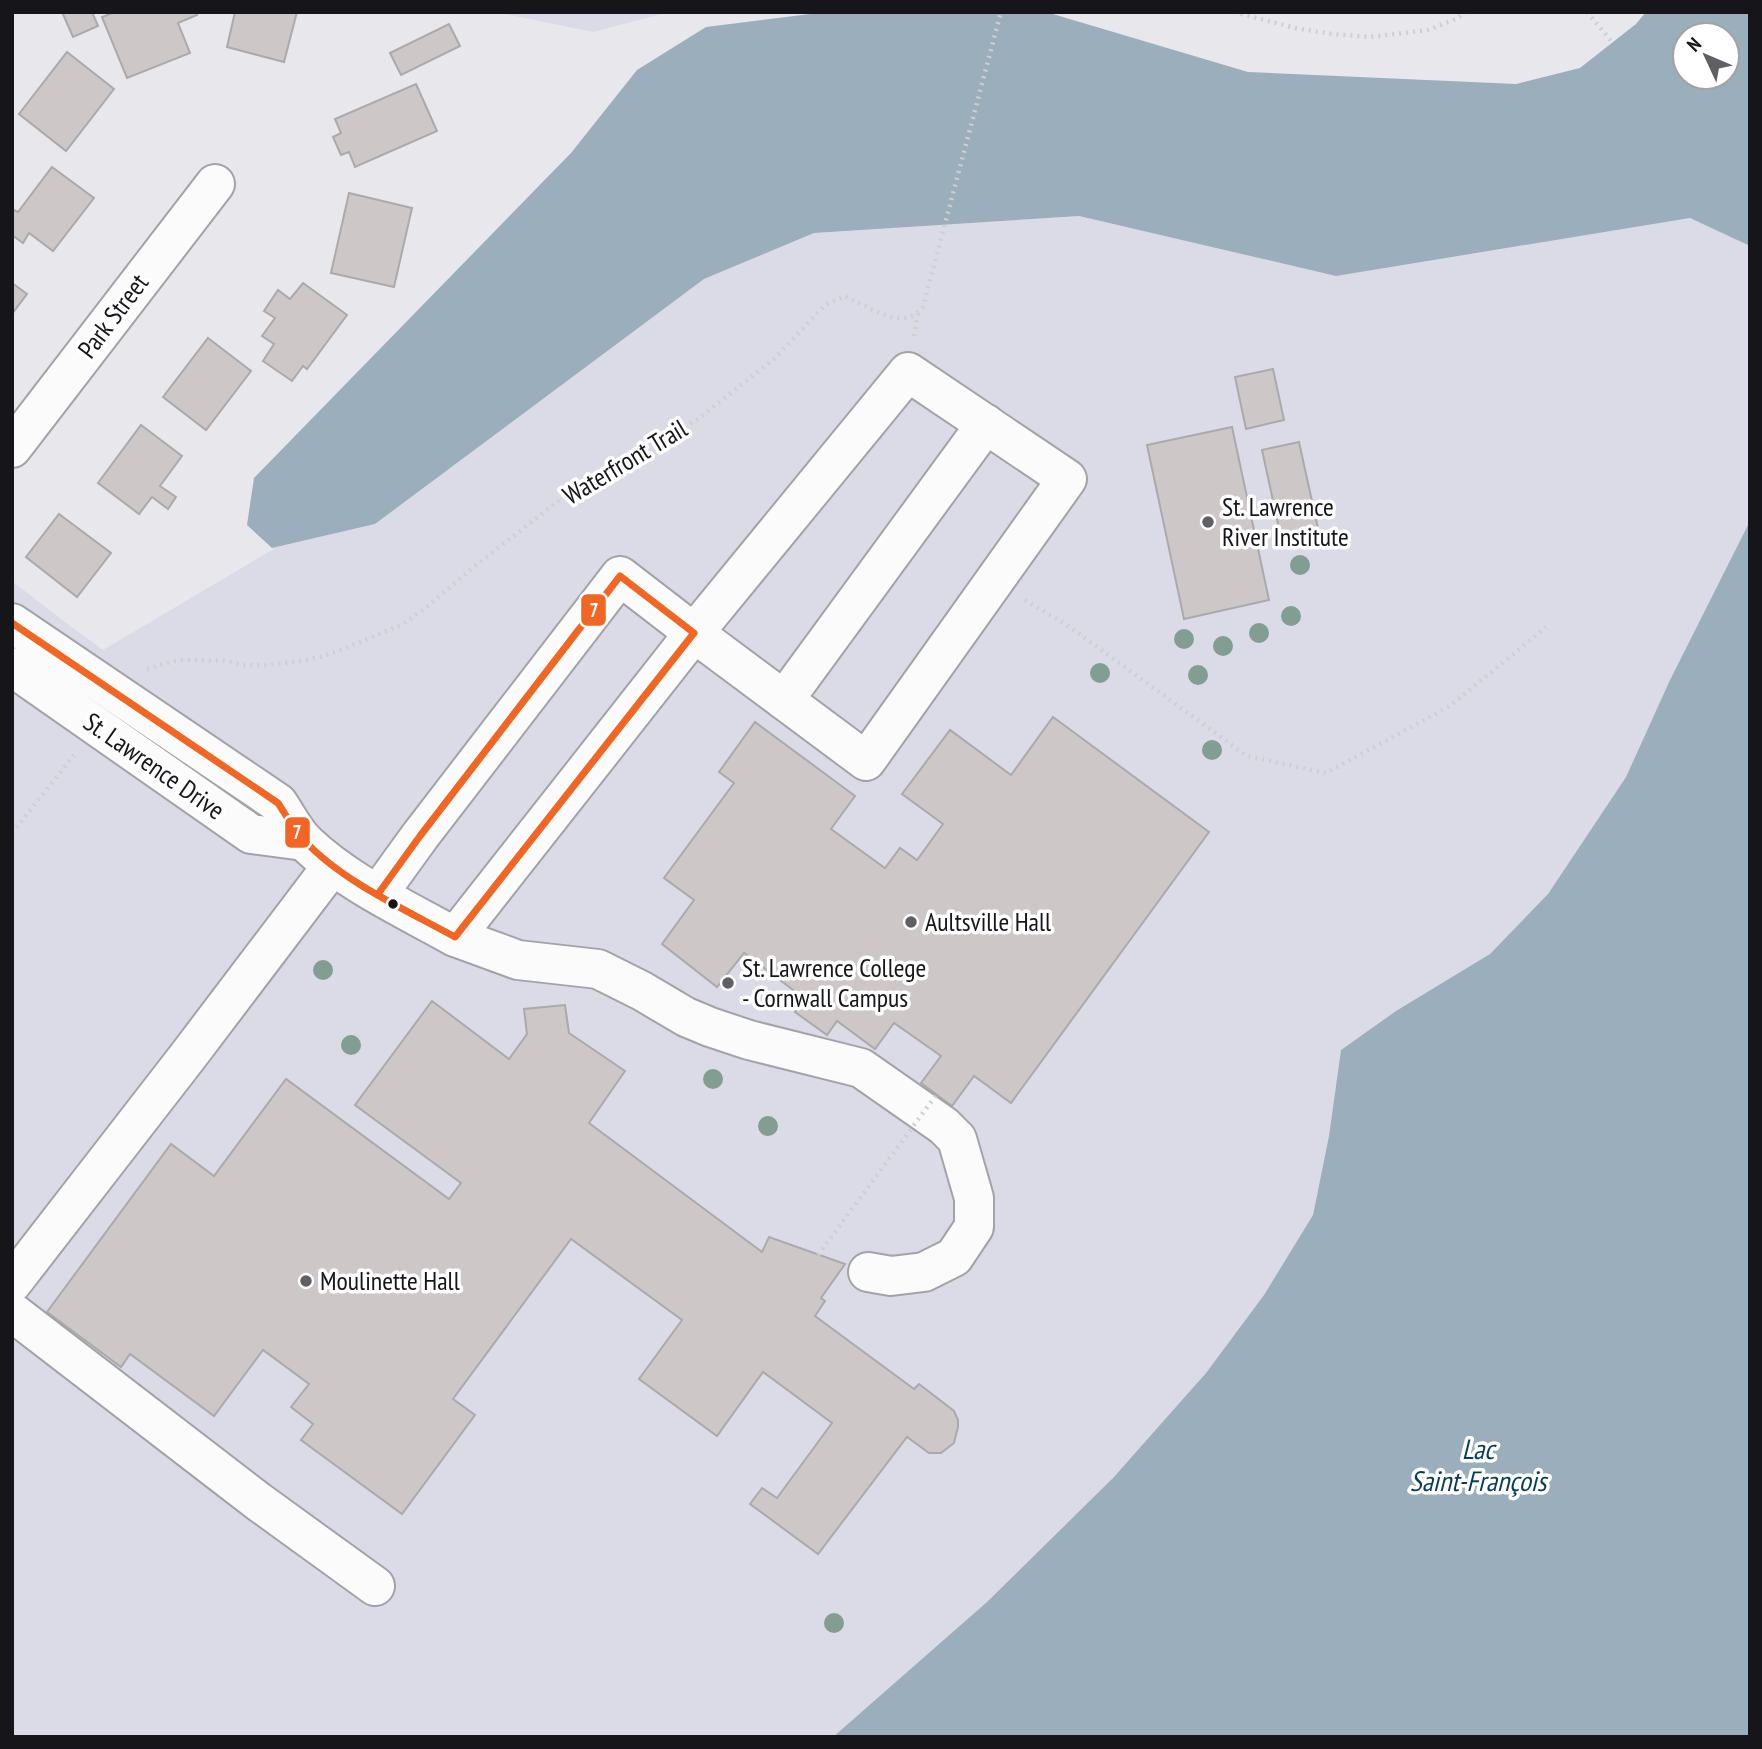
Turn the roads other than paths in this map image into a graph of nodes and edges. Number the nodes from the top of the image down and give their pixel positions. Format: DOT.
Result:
graph roads {
  1 [pos="215,184"];
  2 [pos="986,424"];
  3 [pos="12,448"];
  4 [pos="12,623"];
  5 [pos="694,633"];
  6 [pos="12,667"];
  7 [pos="784,700"];
  8 [pos="108,711"];
  9 [pos="332,866"];
  10 [pos="379,894"];
  11 [pos="454,937"];
  12 [pos="868,1272"];
  13 [pos="12,1283"];
  14 [pos="12,1312"];
  15 [pos="375,1586"];
  1 -- 3 [label="street, Park Street"];
  2 -- 5 [label="street"];
  2 -- 7 [label="street"];
  2 -- 7 [label="street"];
  4 -- 8 [label="street, St. Lawrence Drive"];
  5 -- 7 [label="street"];
  5 -- 10 [label="street"];
  5 -- 11 [label="street"];
  6 -- 8 [label="street, St. Lawrence Drive"];
  8 -- 9 [label="street, St. Lawrence Drive"];
  9 -- 10 [label="street, St. Lawrence Drive"];
  9 -- 13 [label="street"];
  10 -- 11 [label="street, St. Lawrence Drive"];
  11 -- 12 [label="street, St. Lawrence Drive"];
  14 -- 15 [label="street"];
}
